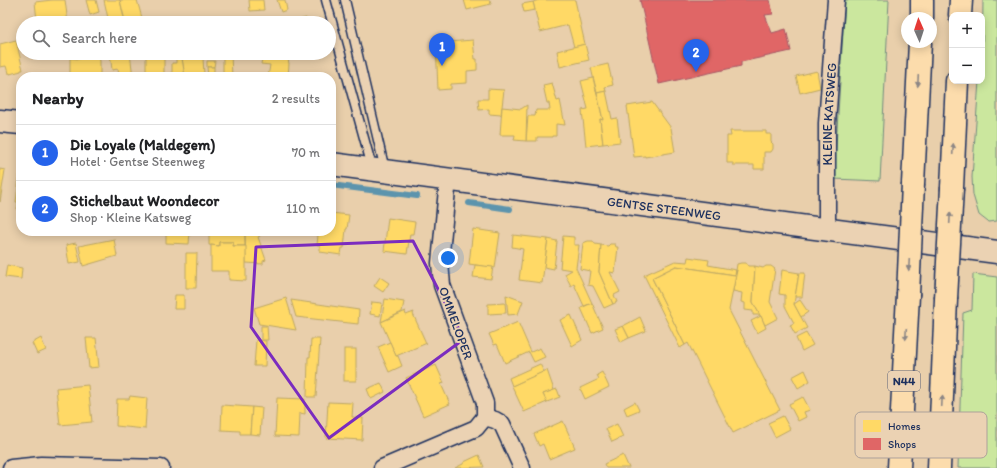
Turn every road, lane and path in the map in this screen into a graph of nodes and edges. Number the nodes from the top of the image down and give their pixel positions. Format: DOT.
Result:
graph roads {
  1 [pos="326,0"];
  2 [pos="346,0"];
  3 [pos="836,0"];
  4 [pos="922,0"];
  5 [pos="961,0"];
  6 [pos="922,12"];
  7 [pos="960,12"];
  8 [pos="331,16"];
  9 [pos="336,32"];
  10 [pos="920,48"];
  11 [pos="957,84"];
  12 [pos="0,121"];
  13 [pos="16,123"];
  14 [pos="336,165"];
  15 [pos="379,170"];
  16 [pos="448,179"];
  17 [pos="827,229"];
  18 [pos="997,252"];
  19 [pos="902,412"];
  20 [pos="941,412"];
  21 [pos="485,417"];
  22 [pos="900,458"];
  23 [pos="939,458"];
  24 [pos="11,468"];
  25 [pos="161,468"];
  26 [pos="382,468"];
  27 [pos="522,468"];
  28 [pos="899,468"];
  29 [pos="939,468"];
  1 -- 8 [label="lane"];
  2 -- 15 [label="lane"];
  3 -- 17 [label="street, KLEINE KATSWEG"];
  4 -- 6 [label="highway"];
  5 -- 7 [label="highway"];
  9 -- 15 [label="lane"];
  10 -- 19 [label="highway, N44, one-way, bridge"];
  20 -- 11 [label="highway, one-way, bridge"];
  12 -- 13 [label="street"];
  14 -- 15 [label="street, GENTSE STEENWEG"];
  15 -- 16 [label="street, GENTSE STEENWEG"];
  16 -- 17 [label="street, GENTSE STEENWEG"];
  16 -- 21 [label="street, OMMELOPER"];
  17 -- 18 [label="street, GENTSE STEENWEG"];
  21 -- 26 [label="street"];
  21 -- 27 [label="street"];
  22 -- 28 [label="highway, N44, one-way, bridge"];
  29 -- 23 [label="highway, one-way, bridge"];
  24 -- 25 [label="street"];
}
